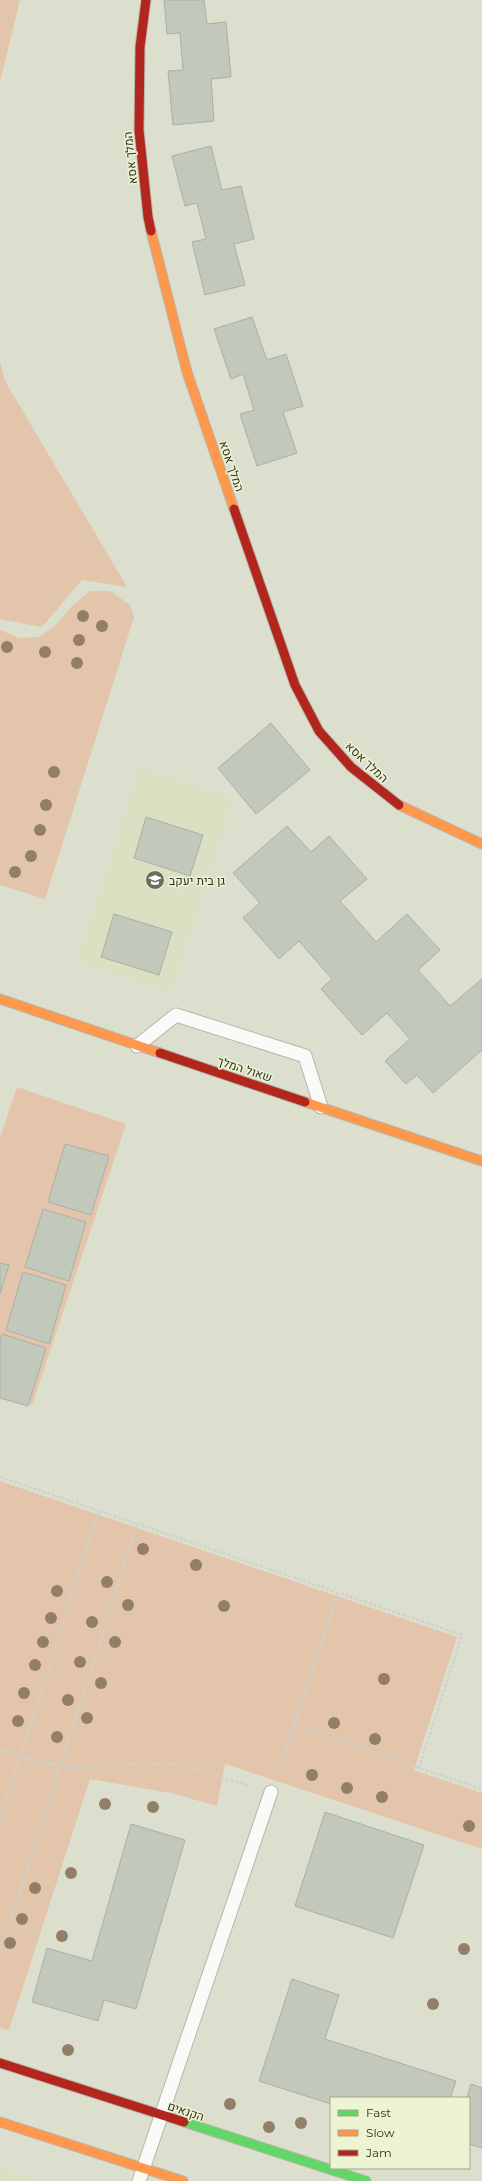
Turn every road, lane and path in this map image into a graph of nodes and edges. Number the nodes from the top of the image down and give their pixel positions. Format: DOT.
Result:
graph roads {
  1 [pos="146,0"];
  2 [pos="482,844"];
  3 [pos="0,1000"];
  4 [pos="137,1046"];
  5 [pos="321,1107"];
  6 [pos="482,1161"];
  7 [pos="0,1477"];
  8 [pos="99,1511"];
  9 [pos="138,1523"];
  10 [pos="338,1592"];
  11 [pos="293,1725"];
  12 [pos="0,1750"];
  13 [pos="20,1757"];
  14 [pos="60,1766"];
  15 [pos="419,1768"];
  16 [pos="482,1789"];
  17 [pos="271,1792"];
  18 [pos="0,1819"];
  19 [pos="0,1953"];
  20 [pos="0,2063"];
  21 [pos="163,2116"];
  22 [pos="0,2122"];
  23 [pos="142,2175"];
  24 [pos="182,2181"];
  25 [pos="366,2181"];
  1 -- 2 [label="street, המלך אסא"];
  3 -- 4 [label="street, שאול המלך"];
  4 -- 5 [label="street, שאול המלך"];
  4 -- 5 [label="lane"];
  5 -- 6 [label="street, שאול המלך"];
  7 -- 8 [label="path"];
  8 -- 9 [label="path"];
  8 -- 13 [label="path"];
  9 -- 10 [label="path"];
  9 -- 14 [label="path"];
  10 -- 11 [label="path"];
  10 -- 15 [label="path"];
  11 -- 15 [label="path"];
  11 -- 17 [label="path"];
  12 -- 13 [label="path"];
  13 -- 14 [label="path"];
  13 -- 18 [label="path"];
  14 -- 17 [label="path"];
  14 -- 19 [label="path"];
  15 -- 16 [label="path"];
  17 -- 21 [label="lane"];
  20 -- 21 [label="street, הקנאים"];
  21 -- 23 [label="lane"];
  21 -- 25 [label="street, הקנאים"];
  22 -- 23 [label="street"];
  23 -- 24 [label="street"];
}
